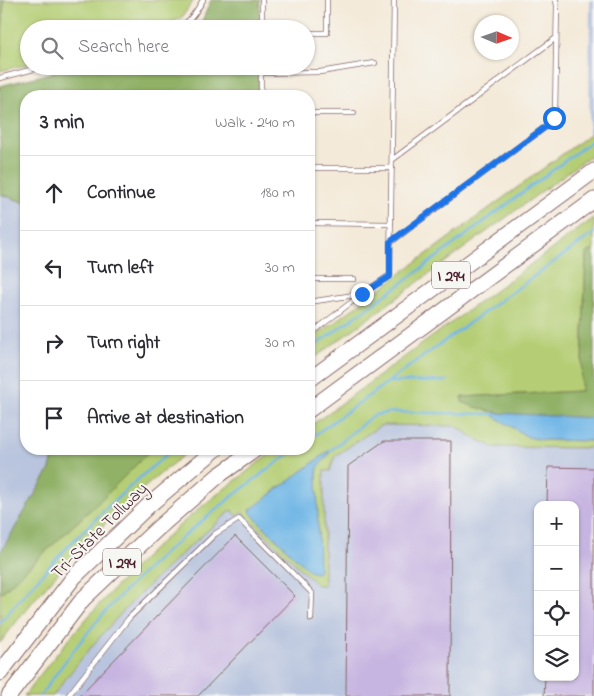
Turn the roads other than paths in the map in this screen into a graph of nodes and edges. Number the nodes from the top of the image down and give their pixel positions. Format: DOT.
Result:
graph roads {
  1 [pos="203,0"];
  2 [pos="262,0"];
  3 [pos="327,0"];
  4 [pos="394,0"];
  5 [pos="556,0"];
  6 [pos="189,20"];
  7 [pos="262,20"];
  8 [pos="315,33"];
  9 [pos="556,38"];
  10 [pos="375,63"];
  11 [pos="315,72"];
  12 [pos="20,73"];
  13 [pos="261,75"];
  14 [pos="0,78"];
  15 [pos="261,90"];
  16 [pos="315,113"];
  17 [pos="354,113"];
  18 [pos="392,160"];
  19 [pos="315,168"];
  20 [pos="392,168"];
  21 [pos="594,171"];
  22 [pos="594,200"];
  23 [pos="315,223"];
  24 [pos="391,224"];
  25 [pos="390,242"];
  26 [pos="315,279"];
  27 [pos="354,280"];
  28 [pos="362,294"];
  29 [pos="315,301"];
  30 [pos="315,330"];
  31 [pos="315,376"];
  32 [pos="315,406"];
  33 [pos="209,455"];
  34 [pos="248,455"];
  35 [pos="311,619"];
  36 [pos="0,673"];
  37 [pos="9,696"];
  38 [pos="68,696"];
  1 -- 6 [label="lane"];
  2 -- 7 [label="lane"];
  3 -- 8 [label="lane"];
  4 -- 18 [label="lane"];
  5 -- 9 [label="lane"];
  9 -- 18 [label="lane"];
  9 -- 25 [label="lane"];
  10 -- 11 [label="lane"];
  12 -- 14 [label="lane"];
  13 -- 15 [label="lane"];
  16 -- 17 [label="lane"];
  18 -- 20 [label="lane"];
  19 -- 20 [label="lane"];
  20 -- 24 [label="lane"];
  21 -- 31 [label="highway, I 294"];
  22 -- 32 [label="highway, I 294"];
  23 -- 24 [label="lane"];
  24 -- 25 [label="lane"];
  25 -- 28 [label="lane"];
  26 -- 27 [label="lane"];
  28 -- 29 [label="lane"];
  28 -- 30 [label="lane"];
  33 -- 36 [label="highway, Tri-State Tollway / I 294"];
  34 -- 37 [label="highway, I 294"];
  35 -- 38 [label="lane"];
}
